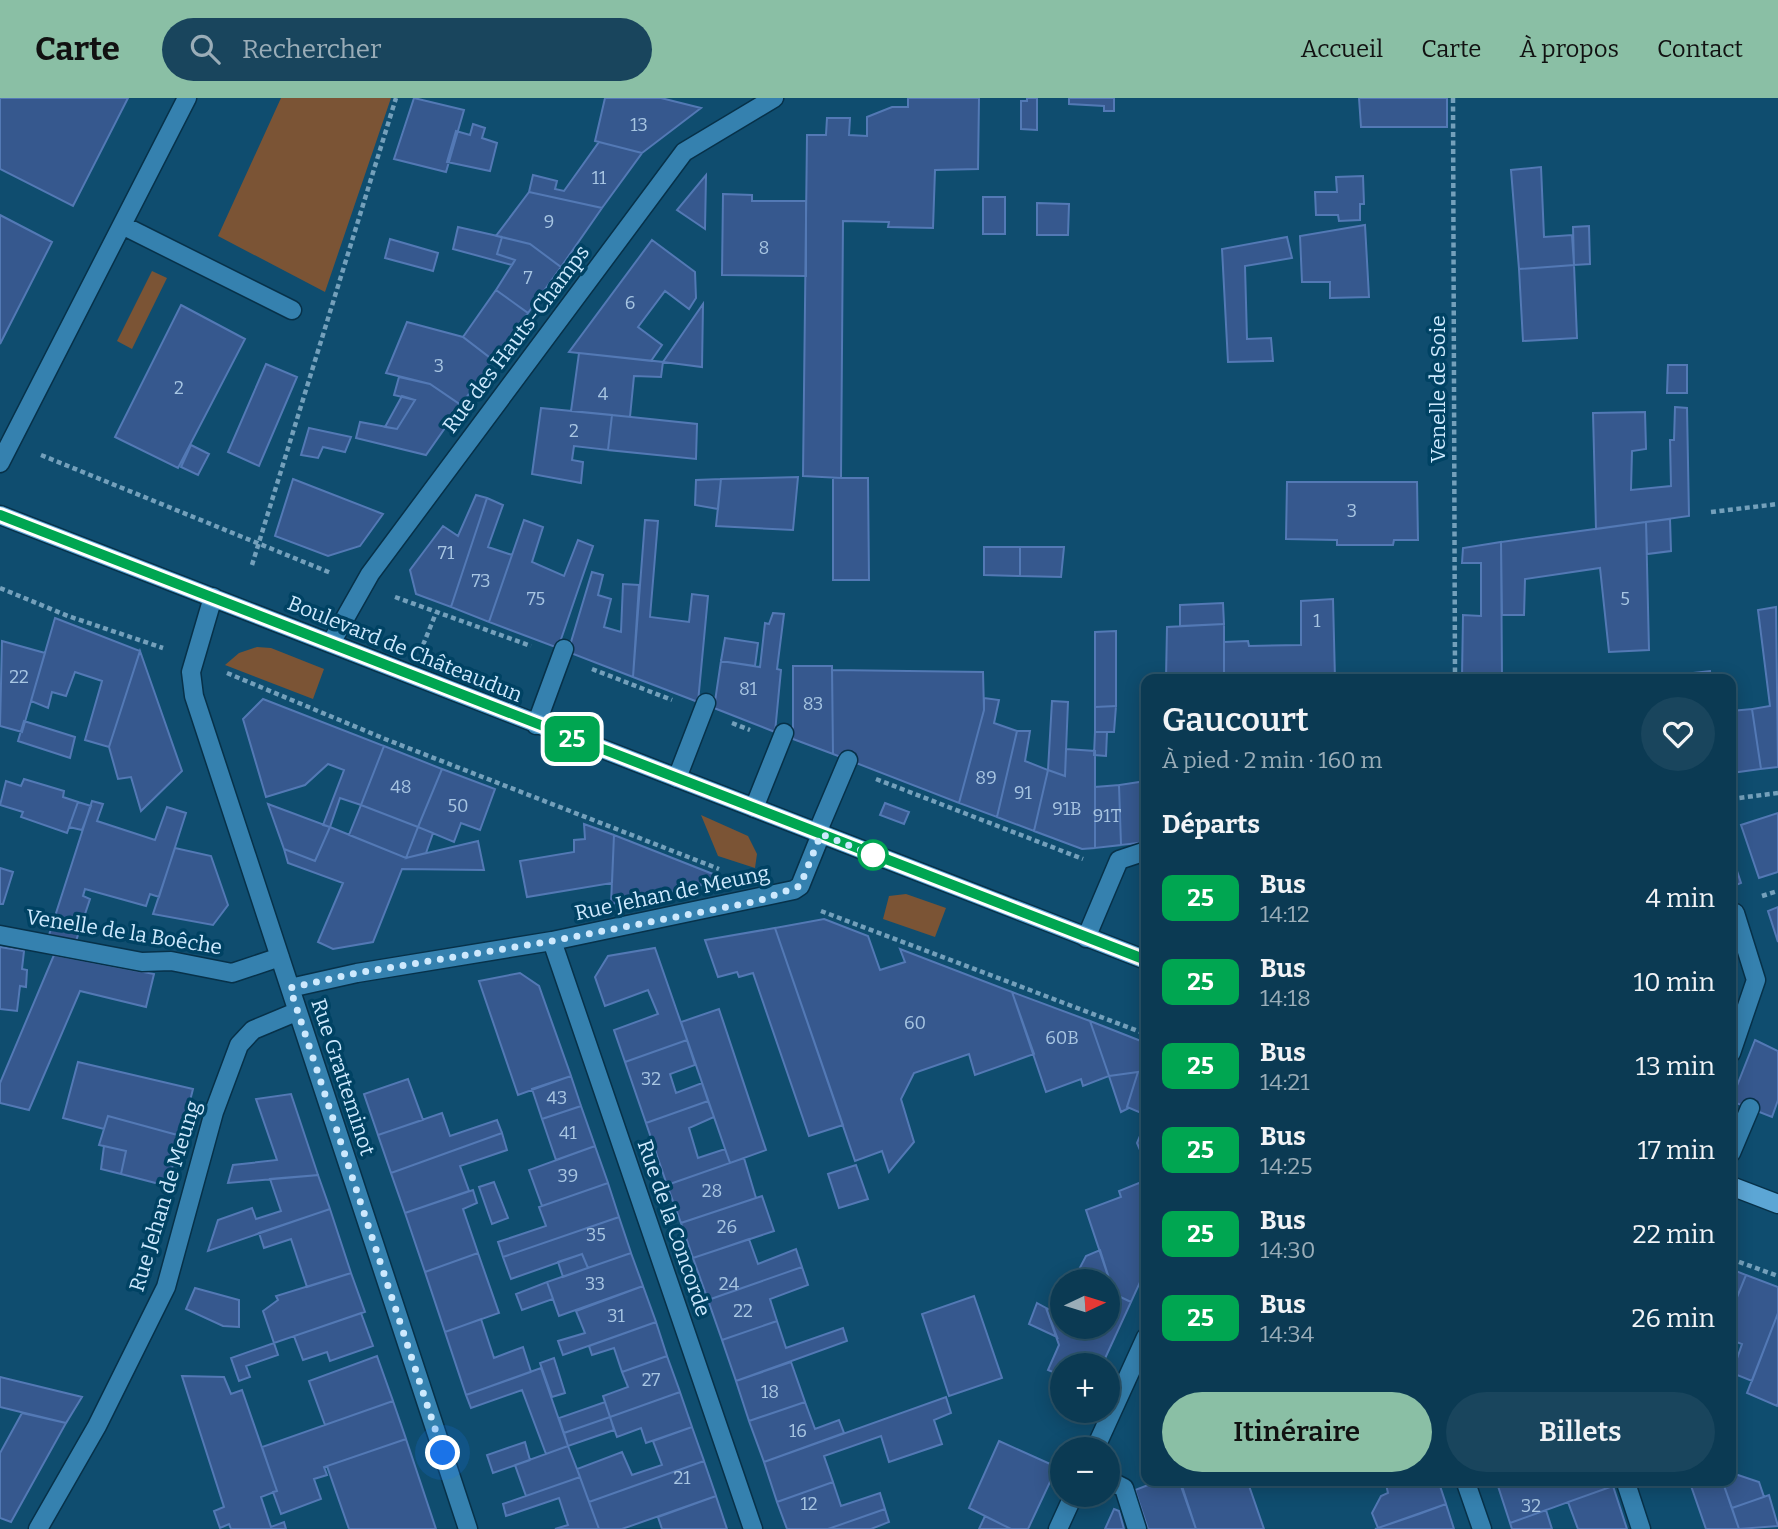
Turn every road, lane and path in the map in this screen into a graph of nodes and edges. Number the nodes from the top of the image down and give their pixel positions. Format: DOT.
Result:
graph roads {
  1 [pos="187,98"];
  2 [pos="396,98"];
  3 [pos="774,98"];
  4 [pos="1453,98"];
  5 [pos="122,225"];
  6 [pos="292,310"];
  7 [pos="42,456"];
  8 [pos="0,463"];
  9 [pos="1778,504"];
  10 [pos="1711,512"];
  11 [pos="0,514"];
  12 [pos="260,542"];
  13 [pos="252,565"];
  14 [pos="344,578"];
  15 [pos="0,588"];
  16 [pos="213,597"];
  17 [pos="436,613"];
  18 [pos="141,640"];
  19 [pos="331,643"];
  20 [pos="564,649"];
  21 [pos="420,652"];
  22 [pos="231,674"];
  23 [pos="1455,674"];
  24 [pos="706,703"];
  25 [pos="536,725"];
  26 [pos="784,733"];
  27 [pos="848,760"];
  28 [pos="677,779"];
  29 [pos="1778,793"];
  30 [pos="1736,798"];
  31 [pos="754,808"];
  32 [pos="819,834"];
  33 [pos="1141,852"];
  34 [pos="723,871"];
  35 [pos="813,910"];
  36 [pos="1736,916"];
  37 [pos="0,935"];
  38 [pos="1086,938"];
  39 [pos="552,941"];
  40 [pos="280,957"];
  41 [pos="1141,958"];
  42 [pos="290,988"];
  43 [pos="296,1012"];
  44 [pos="1141,1032"];
  45 [pos="1736,1038"];
  46 [pos="1750,1108"];
  47 [pos="1736,1141"];
  48 [pos="1736,1188"];
  49 [pos="1778,1204"];
  50 [pos="1736,1261"];
  51 [pos="1778,1276"];
  52 [pos="1141,1348"];
  53 [pos="1100,1437"];
  54 [pos="1120,1486"];
  55 [pos="1467,1486"];
  56 [pos="1627,1486"];
  57 [pos="1068,1507"];
  58 [pos="38,1529"];
  59 [pos="468,1529"];
  60 [pos="753,1529"];
  61 [pos="1058,1529"];
  62 [pos="1137,1529"];
  63 [pos="1482,1529"];
  64 [pos="1642,1529"];
  1 -- 5 [label="street"];
  2 -- 12 [label="path"];
  3 -- 19 [label="street, Rue des Hauts-Champs"];
  4 -- 23 [label="path, Venelle de Soie"];
  5 -- 6 [label="street"];
  5 -- 8 [label="street"];
  7 -- 12 [label="path"];
  9 -- 10 [label="path"];
  11 -- 16 [label="main road, Boulevard de Châteaudun"];
  12 -- 13 [label="path"];
  12 -- 14 [label="path"];
  15 -- 18 [label="path"];
  16 -- 19 [label="main road, Boulevard de Châteaudun"];
  16 -- 40 [label="street, Rue Gratteminot"];
  17 -- 21 [label="path"];
  19 -- 25 [label="main road, Boulevard de Châteaudun"];
  20 -- 25 [label="street"];
  22 -- 34 [label="path"];
  24 -- 28 [label="street"];
  25 -- 28 [label="main road, Boulevard de Châteaudun"];
  26 -- 31 [label="street"];
  27 -- 32 [label="street"];
  28 -- 31 [label="main road, Boulevard de Châteaudun"];
  29 -- 30 [label="path"];
  31 -- 32 [label="main road, Boulevard de Châteaudun"];
  32 -- 38 [label="main road, Boulevard de Châteaudun"];
  32 -- 39 [label="street, Rue Jehan de Meung"];
  33 -- 38 [label="street"];
  35 -- 44 [label="path"];
  36 -- 45 [label="street"];
  37 -- 40 [label="street, Venelle de la Boêche"];
  38 -- 41 [label="main road, Boulevard de Châteaudun"];
  39 -- 42 [label="street, Rue Jehan de Meung"];
  39 -- 60 [label="street, Rue de la Concorde"];
  40 -- 42 [label="street, Rue Gratteminot"];
  42 -- 43 [label="street, Rue Gratteminot"];
  43 -- 58 [label="street, Rue Jehan de Meung"];
  43 -- 59 [label="street, Rue Gratteminot"];
  46 -- 47 [label="street"];
  48 -- 49 [label="main road"];
  50 -- 51 [label="path"];
  52 -- 53 [label="street"];
  54 -- 62 [label="street"];
  55 -- 63 [label="street"];
  56 -- 64 [label="street"];
  57 -- 61 [label="street"];
}
